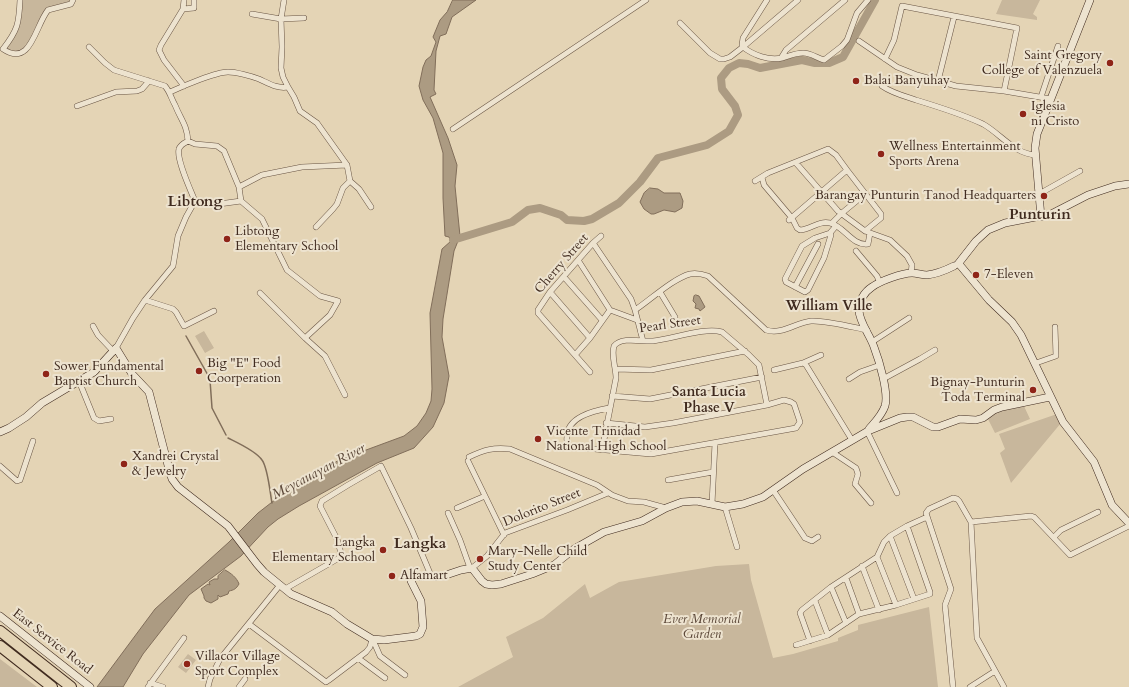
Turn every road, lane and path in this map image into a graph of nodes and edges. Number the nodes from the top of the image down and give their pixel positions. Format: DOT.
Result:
graph roads {
  1 [pos="20,0"];
  2 [pos="74,0"];
  3 [pos="184,0"];
  4 [pos="194,0"];
  5 [pos="284,0"];
  6 [pos="646,0"];
  7 [pos="767,0"];
  8 [pos="798,0"];
  9 [pos="845,0"];
  10 [pos="868,0"];
  11 [pos="1090,0"];
  12 [pos="183,9"];
  13 [pos="252,14"];
  14 [pos="954,17"];
  15 [pos="304,18"];
  16 [pos="281,19"];
  17 [pos="680,23"];
  18 [pos="859,41"];
  19 [pos="1058,46"];
  20 [pos="89,47"];
  21 [pos="743,47"];
  22 [pos="2,49"];
  23 [pos="781,58"];
  24 [pos="885,59"];
  25 [pos="148,81"];
  26 [pos="938,81"];
  27 [pos="184,86"];
  28 [pos="882,86"];
  29 [pos="288,87"];
  30 [pos="1004,91"];
  31 [pos="170,92"];
  32 [pos="1041,97"];
  33 [pos="1051,99"];
  34 [pos="77,106"];
  35 [pos="453,129"];
  36 [pos="188,141"];
  37 [pos="1036,155"];
  38 [pos="796,163"];
  39 [pos="347,165"];
  40 [pos="847,170"];
  41 [pos="1080,171"];
  42 [pos="762,177"];
  43 [pos="350,180"];
  44 [pos="755,181"];
  45 [pos="1129,184"];
  46 [pos="239,187"];
  47 [pos="822,192"];
  48 [pos="865,194"];
  49 [pos="1039,194"];
  50 [pos="241,201"];
  51 [pos="195,202"];
  52 [pos="371,207"];
  53 [pos="842,213"];
  54 [pos="1041,217"];
  55 [pos="790,219"];
  56 [pos="834,224"];
  57 [pos="316,227"];
  58 [pos="867,232"];
  59 [pos="830,233"];
  60 [pos="601,236"];
  61 [pos="815,238"];
  62 [pos="593,243"];
  63 [pos="818,244"];
  64 [pos="827,249"];
  65 [pos="856,251"];
  66 [pos="578,260"];
  67 [pos="957,265"];
  68 [pos="911,273"];
  69 [pos="564,277"];
  70 [pos="880,283"];
  71 [pos="795,287"];
  72 [pos="550,292"];
  73 [pos="660,292"];
  74 [pos="260,293"];
  75 [pos="145,300"];
  76 [pos="610,310"];
  77 [pos="635,310"];
  78 [pos="214,311"];
  79 [pos="675,317"];
  80 [pos="909,318"];
  81 [pos="602,320"];
  82 [pos="637,320"];
  83 [pos="93,326"];
  84 [pos="1055,327"];
  85 [pos="867,330"];
  86 [pos="305,338"];
  87 [pos="590,338"];
  88 [pos="643,341"];
  89 [pos="872,342"];
  90 [pos="115,350"];
  91 [pos="935,350"];
  92 [pos="745,351"];
  93 [pos="575,355"];
  94 [pos="821,355"];
  95 [pos="803,363"];
  96 [pos="1036,363"];
  97 [pos="880,365"];
  98 [pos="616,369"];
  99 [pos="774,370"];
  100 [pos="590,372"];
  101 [pos="762,377"];
  102 [pos="849,379"];
  103 [pos="883,379"];
  104 [pos="79,380"];
  105 [pos="345,395"];
  106 [pos="612,396"];
  107 [pos="1050,397"];
  108 [pos="767,405"];
  109 [pos="609,408"];
  110 [pos="111,419"];
  111 [pos="606,423"];
  112 [pos="868,431"];
  113 [pos="0,432"];
  114 [pos="852,440"];
  115 [pos="33,441"];
  116 [pos="715,443"];
  117 [pos="602,450"];
  118 [pos="832,452"];
  119 [pos="0,466"];
  120 [pos="713,472"];
  121 [pos="668,480"];
  122 [pos="774,490"];
  123 [pos="897,492"];
  124 [pos="608,493"];
  125 [pos="485,496"];
  126 [pos="871,503"];
  127 [pos="712,504"];
  128 [pos="725,507"];
  129 [pos="457,508"];
  130 [pos="666,508"];
  131 [pos="1098,512"];
  132 [pos="448,513"];
  133 [pos="927,517"];
  134 [pos="971,522"];
  135 [pos="1129,525"];
  136 [pos="907,526"];
  137 [pos="504,535"];
  138 [pos="890,536"];
  139 [pos="818,537"];
  140 [pos="1054,537"];
  141 [pos="737,547"];
  142 [pos="878,557"];
  143 [pos="862,566"];
  144 [pos="471,568"];
  145 [pos="432,578"];
  146 [pos="846,578"];
  147 [pos="282,587"];
  148 [pos="831,587"];
  149 [pos="914,599"];
  150 [pos="815,600"];
  151 [pos="896,605"];
  152 [pos="879,610"];
  153 [pos="859,614"];
  154 [pos="0,616"];
  155 [pos="249,624"];
  156 [pos="846,624"];
  157 [pos="0,631"];
  158 [pos="828,635"];
  159 [pos="184,638"];
  160 [pos="372,640"];
  161 [pos="810,641"];
  162 [pos="796,645"];
  163 [pos="0,646"];
  164 [pos="358,658"];
  165 [pos="995,671"];
  166 [pos="405,675"];
  167 [pos="384,678"];
  168 [pos="245,679"];
  169 [pos="149,685"];
  170 [pos="52,687"];
  171 [pos="71,687"];
  172 [pos="90,687"];
  173 [pos="163,687"];
  174 [pos="208,687"];
  175 [pos="239,687"];
  176 [pos="953,687"];
  177 [pos="970,687"];
  178 [pos="1004,687"];
  1 -- 22 [label="street"];
  2 -- 22 [label="street"];
  3 -- 12 [label="street"];
  4 -- 12 [label="street"];
  5 -- 16 [label="street"];
  6 -- 35 [label="street"];
  7 -- 21 [label="street"];
  8 -- 21 [label="street"];
  9 -- 23 [label="street"];
  10 -- 23 [label="street"];
  11 -- 33 [label="main road"];
  12 -- 27 [label="street"];
  13 -- 16 [label="street"];
  14 -- 24 [label="street"];
  14 -- 26 [label="street"];
  14 -- 30 [label="street"];
  15 -- 16 [label="street"];
  16 -- 29 [label="street"];
  17 -- 21 [label="street"];
  18 -- 24 [label="street"];
  19 -- 32 [label="street"];
  20 -- 25 [label="street"];
  21 -- 23 [label="street"];
  24 -- 26 [label="street"];
  25 -- 31 [label="street"];
  25 -- 34 [label="street"];
  26 -- 30 [label="street"];
  27 -- 29 [label="street"];
  27 -- 31 [label="street"];
  28 -- 37 [label="street"];
  29 -- 39 [label="street"];
  30 -- 32 [label="street"];
  31 -- 36 [label="street"];
  32 -- 33 [label="street"];
  33 -- 37 [label="main road"];
  36 -- 46 [label="street"];
  36 -- 51 [label="street"];
  37 -- 49 [label="main road"];
  38 -- 40 [label="street"];
  38 -- 42 [label="street"];
  38 -- 47 [label="street"];
  39 -- 43 [label="street"];
  39 -- 46 [label="street"];
  40 -- 47 [label="street"];
  40 -- 48 [label="street"];
  41 -- 49 [label="street"];
  42 -- 44 [label="street"];
  42 -- 55 [label="street"];
  43 -- 52 [label="street"];
  43 -- 57 [label="street"];
  45 -- 54 [label="main road"];
  46 -- 50 [label="street"];
  47 -- 53 [label="street"];
  47 -- 55 [label="street"];
  48 -- 53 [label="street"];
  48 -- 58 [label="street"];
  49 -- 54 [label="main road"];
  50 -- 51 [label="street"];
  50 -- 86 [label="street"];
  51 -- 75 [label="street"];
  53 -- 56 [label="street"];
  53 -- 58 [label="street"];
  54 -- 67 [label="main road"];
  55 -- 56 [label="street"];
  56 -- 58 [label="street"];
  56 -- 59 [label="street"];
  58 -- 68 [label="street"];
  59 -- 61 [label="street"];
  59 -- 64 [label="street"];
  60 -- 62 [label="street, Cherry Street"];
  61 -- 63 [label="street"];
  61 -- 71 [label="street"];
  62 -- 66 [label="street, Cherry Street"];
  62 -- 77 [label="street"];
  63 -- 64 [label="street"];
  63 -- 71 [label="street"];
  64 -- 71 [label="street"];
  65 -- 70 [label="street"];
  66 -- 69 [label="street, Cherry Street"];
  66 -- 76 [label="street"];
  67 -- 68 [label="main road"];
  67 -- 96 [label="main road"];
  68 -- 70 [label="main road"];
  69 -- 72 [label="street, Cherry Street"];
  69 -- 81 [label="street"];
  70 -- 85 [label="main road"];
  72 -- 87 [label="street"];
  72 -- 93 [label="street, Cherry Street"];
  73 -- 77 [label="street"];
  73 -- 79 [label="street"];
  73 -- 85 [label="street"];
  74 -- 86 [label="street"];
  75 -- 78 [label="street"];
  75 -- 90 [label="street"];
  76 -- 81 [label="street"];
  76 -- 82 [label="street"];
  77 -- 82 [label="street"];
  80 -- 89 [label="street"];
  81 -- 87 [label="street"];
  82 -- 88 [label="street"];
  83 -- 90 [label="street"];
  84 -- 96 [label="street"];
  85 -- 89 [label="main road"];
  86 -- 105 [label="street"];
  87 -- 93 [label="street"];
  88 -- 92 [label="street, Pearl Street"];
  88 -- 98 [label="street, Pearl Street"];
  89 -- 97 [label="main road"];
  90 -- 104 [label="main road"];
  90 -- 147 [label="main road"];
  91 -- 103 [label="street"];
  92 -- 98 [label="street"];
  92 -- 101 [label="street, Pearl Street"];
  93 -- 100 [label="street"];
  94 -- 95 [label="street"];
  95 -- 99 [label="street"];
  95 -- 114 [label="street"];
  96 -- 107 [label="main road"];
  97 -- 102 [label="street"];
  97 -- 103 [label="main road"];
  98 -- 106 [label="street, Pearl Street"];
  101 -- 106 [label="street"];
  101 -- 108 [label="street, Pearl Street"];
  103 -- 112 [label="main road"];
  104 -- 110 [label="street"];
  104 -- 113 [label="main road"];
  106 -- 109 [label="street, Pearl Street"];
  107 -- 112 [label="main road"];
  107 -- 135 [label="main road"];
  108 -- 111 [label="street"];
  108 -- 116 [label="street"];
  109 -- 111 [label="street, Pearl Street"];
  109 -- 117 [label="street"];
  111 -- 117 [label="street, Pearl Street"];
  112 -- 114 [label="main road"];
  112 -- 123 [label="street"];
  114 -- 118 [label="main road"];
  115 -- 119 [label="street"];
  116 -- 117 [label="street"];
  116 -- 120 [label="street"];
  118 -- 122 [label="main road"];
  118 -- 126 [label="street"];
  120 -- 121 [label="street"];
  120 -- 127 [label="street"];
  122 -- 128 [label="main road"];
  122 -- 139 [label="street"];
  124 -- 125 [label="street"];
  124 -- 130 [label="street"];
  124 -- 137 [label="street, Dolorito Street"];
  125 -- 129 [label="street"];
  125 -- 137 [label="street"];
  127 -- 128 [label="main road"];
  127 -- 130 [label="main road"];
  128 -- 141 [label="street"];
  130 -- 144 [label="main road"];
  131 -- 140 [label="street"];
  132 -- 144 [label="street"];
  133 -- 134 [label="street"];
  133 -- 136 [label="street"];
  133 -- 176 [label="street"];
  134 -- 140 [label="street"];
  134 -- 165 [label="street"];
  135 -- 140 [label="street"];
  136 -- 138 [label="street"];
  136 -- 149 [label="street"];
  137 -- 144 [label="street, Dolorito Street"];
  138 -- 142 [label="street"];
  138 -- 149 [label="street"];
  142 -- 143 [label="street"];
  142 -- 151 [label="street"];
  143 -- 146 [label="street"];
  143 -- 152 [label="street"];
  144 -- 145 [label="main road"];
  145 -- 147 [label="street"];
  145 -- 160 [label="main road"];
  146 -- 148 [label="street"];
  146 -- 153 [label="street"];
  147 -- 155 [label="street"];
  147 -- 160 [label="main road"];
  148 -- 150 [label="street"];
  148 -- 156 [label="street"];
  149 -- 151 [label="street"];
  150 -- 158 [label="street"];
  150 -- 161 [label="street"];
  151 -- 152 [label="street"];
  152 -- 153 [label="street"];
  153 -- 156 [label="street"];
  154 -- 172 [label="main road, East Service Road"];
  155 -- 164 [label="street"];
  155 -- 174 [label="street"];
  156 -- 158 [label="street"];
  157 -- 171 [label="highway"];
  158 -- 161 [label="street"];
  159 -- 169 [label="street"];
  160 -- 164 [label="street"];
  160 -- 166 [label="street"];
  161 -- 162 [label="street"];
  163 -- 170 [label="highway"];
  164 -- 167 [label="street"];
  165 -- 177 [label="street"];
  165 -- 178 [label="street"];
  168 -- 175 [label="street"];
  169 -- 173 [label="street"];
}
